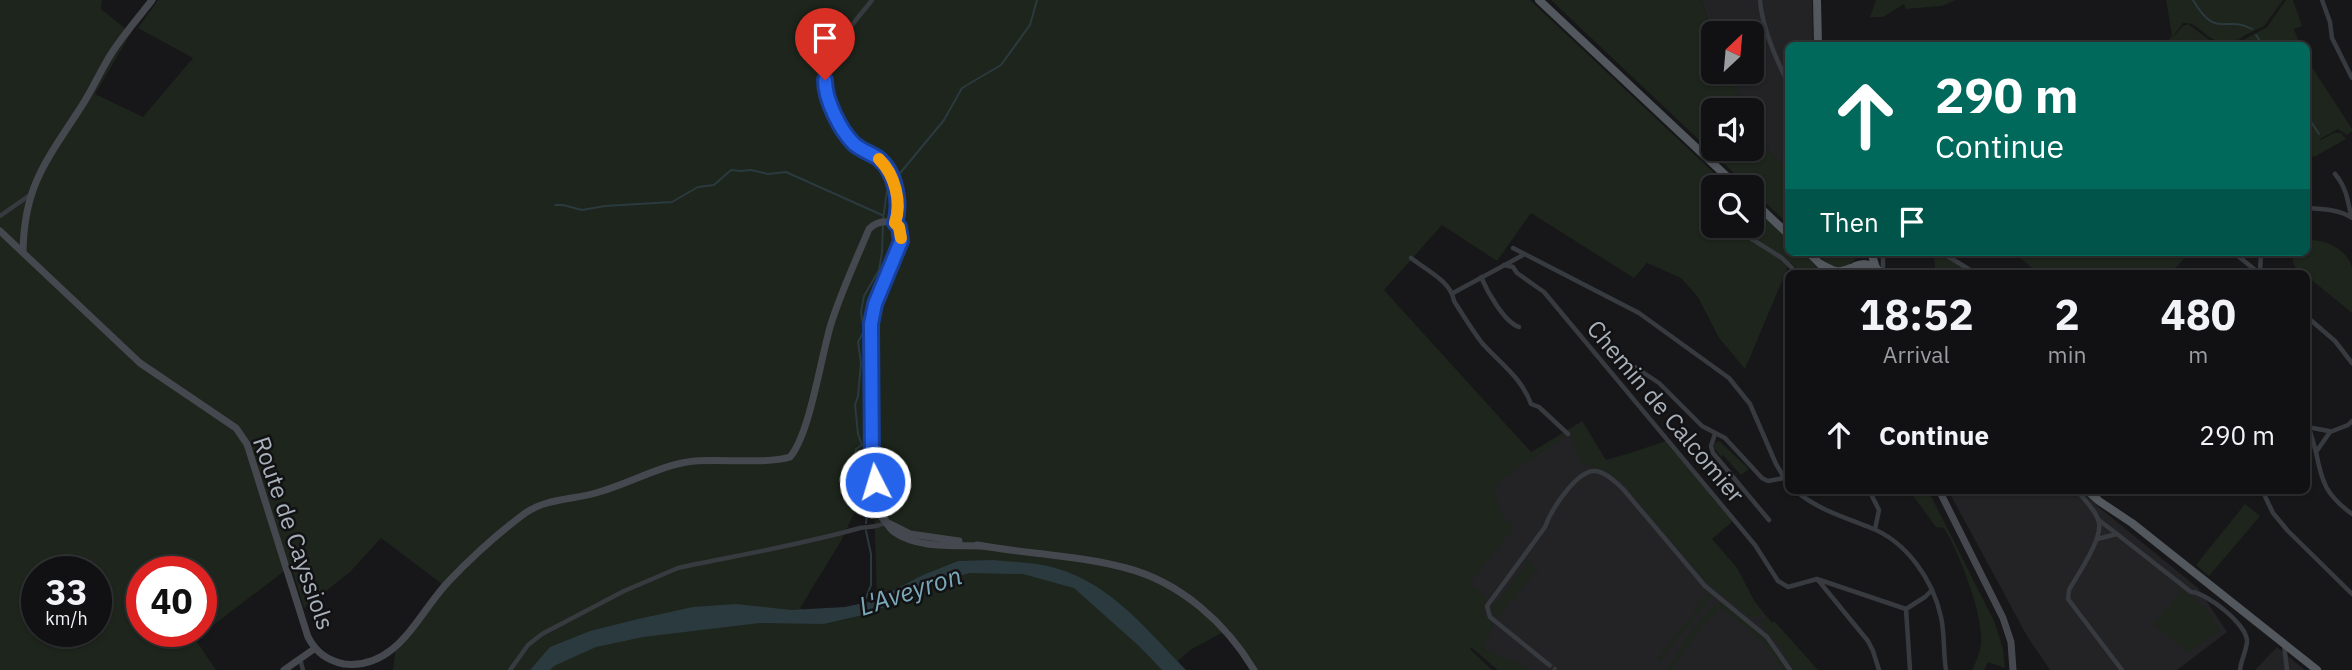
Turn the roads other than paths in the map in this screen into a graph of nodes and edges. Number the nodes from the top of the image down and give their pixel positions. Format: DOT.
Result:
graph roads {
  1 [pos="152,0"];
  2 [pos="872,0"];
  3 [pos="1539,0"];
  4 [pos="1760,0"];
  5 [pos="1817,0"];
  6 [pos="2322,0"];
  7 [pos="1818,42"];
  8 [pos="1785,77"];
  9 [pos="2352,78"];
  10 [pos="2335,174"];
  11 [pos="1725,175"];
  12 [pos="30,195"];
  13 [pos="2310,208"];
  14 [pos="1764,211"];
  15 [pos="0,216"];
  16 [pos="2351,217"];
  17 [pos="892,223"];
  18 [pos="1785,231"];
  19 [pos="3,234"];
  20 [pos="1750,238"];
  21 [pos="1513,248"];
  22 [pos="23,252"];
  23 [pos="1525,254"];
  24 [pos="1812,256"];
  25 [pos="1947,256"];
  26 [pos="2239,256"];
  27 [pos="1411,258"];
  28 [pos="1821,264"];
  29 [pos="1504,265"];
  30 [pos="1852,269"];
  31 [pos="1794,270"];
  32 [pos="1826,270"];
  33 [pos="1831,270"];
  34 [pos="1877,270"];
  35 [pos="1970,270"];
  36 [pos="2256,270"];
  37 [pos="1481,276"];
  38 [pos="1453,293"];
  39 [pos="2310,319"];
  40 [pos="1519,327"];
  41 [pos="2352,363"];
  42 [pos="1635,367"];
  43 [pos="2352,421"];
  44 [pos="2310,427"];
  45 [pos="2330,432"];
  46 [pos="2310,433"];
  47 [pos="1568,434"];
  48 [pos="1715,434"];
  49 [pos="2316,452"];
  50 [pos="1784,478"];
  51 [pos="1800,494"];
  52 [pos="1871,494"];
  53 [pos="1941,494"];
  54 [pos="2080,494"];
  55 [pos="2091,494"];
  56 [pos="2099,494"];
  57 [pos="2264,494"];
  58 [pos="2352,514"];
  59 [pos="1769,520"];
  60 [pos="2099,520"];
  61 [pos="886,522"];
  62 [pos="2132,523"];
  63 [pos="1875,530"];
  64 [pos="2117,534"];
  65 [pos="2097,539"];
  66 [pos="1817,579"];
  67 [pos="1932,590"];
  68 [pos="2352,594"];
  69 [pos="1906,608"];
  70 [pos="2244,612"];
  71 [pos="2237,620"];
  72 [pos="2284,643"];
  73 [pos="314,649"];
  74 [pos="300,659"];
  75 [pos="1548,664"];
  76 [pos="288,669"];
  77 [pos="303,670"];
  78 [pos="510,670"];
  79 [pos="1254,670"];
  80 [pos="1790,670"];
  81 [pos="1879,670"];
  82 [pos="1910,670"];
  83 [pos="1947,670"];
  84 [pos="2013,670"];
  85 [pos="2122,670"];
  86 [pos="2240,670"];
  87 [pos="2287,670"];
  88 [pos="2317,670"];
  1 -- 12 [label="street"];
  2 -- 17 [label="street"];
  3 -- 11 [label="main road"];
  4 -- 8 [label="street"];
  5 -- 7 [label="main road"];
  6 -- 9 [label="street"];
  10 -- 16 [label="street"];
  12 -- 15 [label="street"];
  12 -- 22 [label="street"];
  13 -- 16 [label="street"];
  14 -- 18 [label="main road"];
  17 -- 61 [label="street"];
  17 -- 73 [label="street, Route de Cayssiols"];
  19 -- 22 [label="street, Route de Cayssiols"];
  20 -- 31 [label="street"];
  21 -- 23 [label="street"];
  22 -- 73 [label="street, Route de Cayssiols"];
  23 -- 29 [label="street"];
  23 -- 50 [label="street"];
  24 -- 28 [label="main road"];
  25 -- 35 [label="street"];
  26 -- 36 [label="street"];
  27 -- 38 [label="street"];
  28 -- 32 [label="main road"];
  28 -- 33 [label="main road"];
  29 -- 37 [label="street"];
  29 -- 66 [label="street, Chemin de Calcomier"];
  30 -- 34 [label="main road"];
  37 -- 38 [label="street"];
  37 -- 40 [label="street"];
  38 -- 47 [label="street"];
  39 -- 41 [label="street"];
  42 -- 48 [label="street"];
  43 -- 45 [label="street"];
  44 -- 45 [label="street"];
  45 -- 49 [label="street"];
  46 -- 49 [label="street"];
  48 -- 50 [label="street"];
  48 -- 59 [label="street"];
  49 -- 58 [label="street"];
  51 -- 63 [label="street"];
  52 -- 63 [label="street"];
  53 -- 84 [label="street"];
  54 -- 60 [label="street"];
  55 -- 62 [label="main road"];
  56 -- 62 [label="main road"];
  57 -- 68 [label="street"];
  60 -- 64 [label="street"];
  60 -- 65 [label="street"];
  61 -- 78 [label="street"];
  61 -- 79 [label="street"];
  62 -- 70 [label="main road"];
  63 -- 67 [label="street"];
  64 -- 65 [label="street"];
  64 -- 71 [label="street"];
  65 -- 85 [label="street"];
  66 -- 69 [label="street"];
  66 -- 81 [label="street"];
  67 -- 69 [label="street"];
  67 -- 83 [label="street"];
  69 -- 82 [label="street"];
  70 -- 71 [label="street"];
  70 -- 72 [label="main road"];
  71 -- 86 [label="street"];
  72 -- 87 [label="street"];
  72 -- 88 [label="main road"];
  73 -- 74 [label="street"];
  74 -- 76 [label="street"];
  74 -- 77 [label="street"];
  75 -- 80 [label="street"];
}
